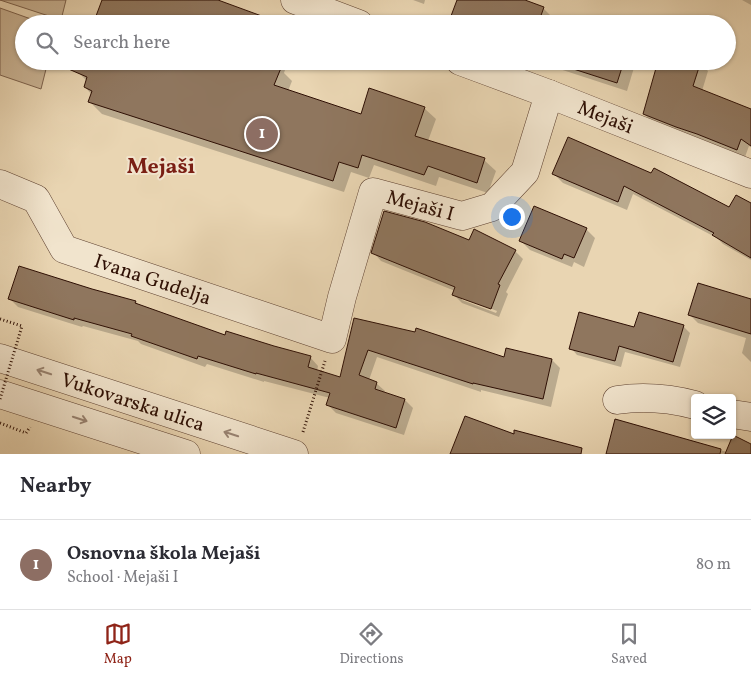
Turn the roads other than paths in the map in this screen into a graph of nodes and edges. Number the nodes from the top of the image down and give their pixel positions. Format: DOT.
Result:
graph roads {
  1 [pos="295,0"];
  2 [pos="335,15"];
  3 [pos="484,70"];
  4 [pos="549,94"];
  5 [pos="751,174"];
  6 [pos="0,184"];
  7 [pos="332,339"];
  8 [pos="0,358"];
  9 [pos="0,394"];
  10 [pos="617,400"];
  11 [pos="691,404"];
  12 [pos="736,415"];
  13 [pos="751,417"];
  14 [pos="298,443"];
  15 [pos="186,454"];
  1 -- 2 [label="street"];
  3 -- 4 [label="street, Mejaši"];
  4 -- 5 [label="street, Mejaši"];
  4 -- 7 [label="street, Mejaši I"];
  6 -- 7 [label="street, Ivana Gudelja"];
  14 -- 8 [label="street, Vukovarska ulica, one-way"];
  9 -- 15 [label="street, Vukovarska ulica, one-way"];
  10 -- 11 [label="street"];
  12 -- 13 [label="street"];
}
